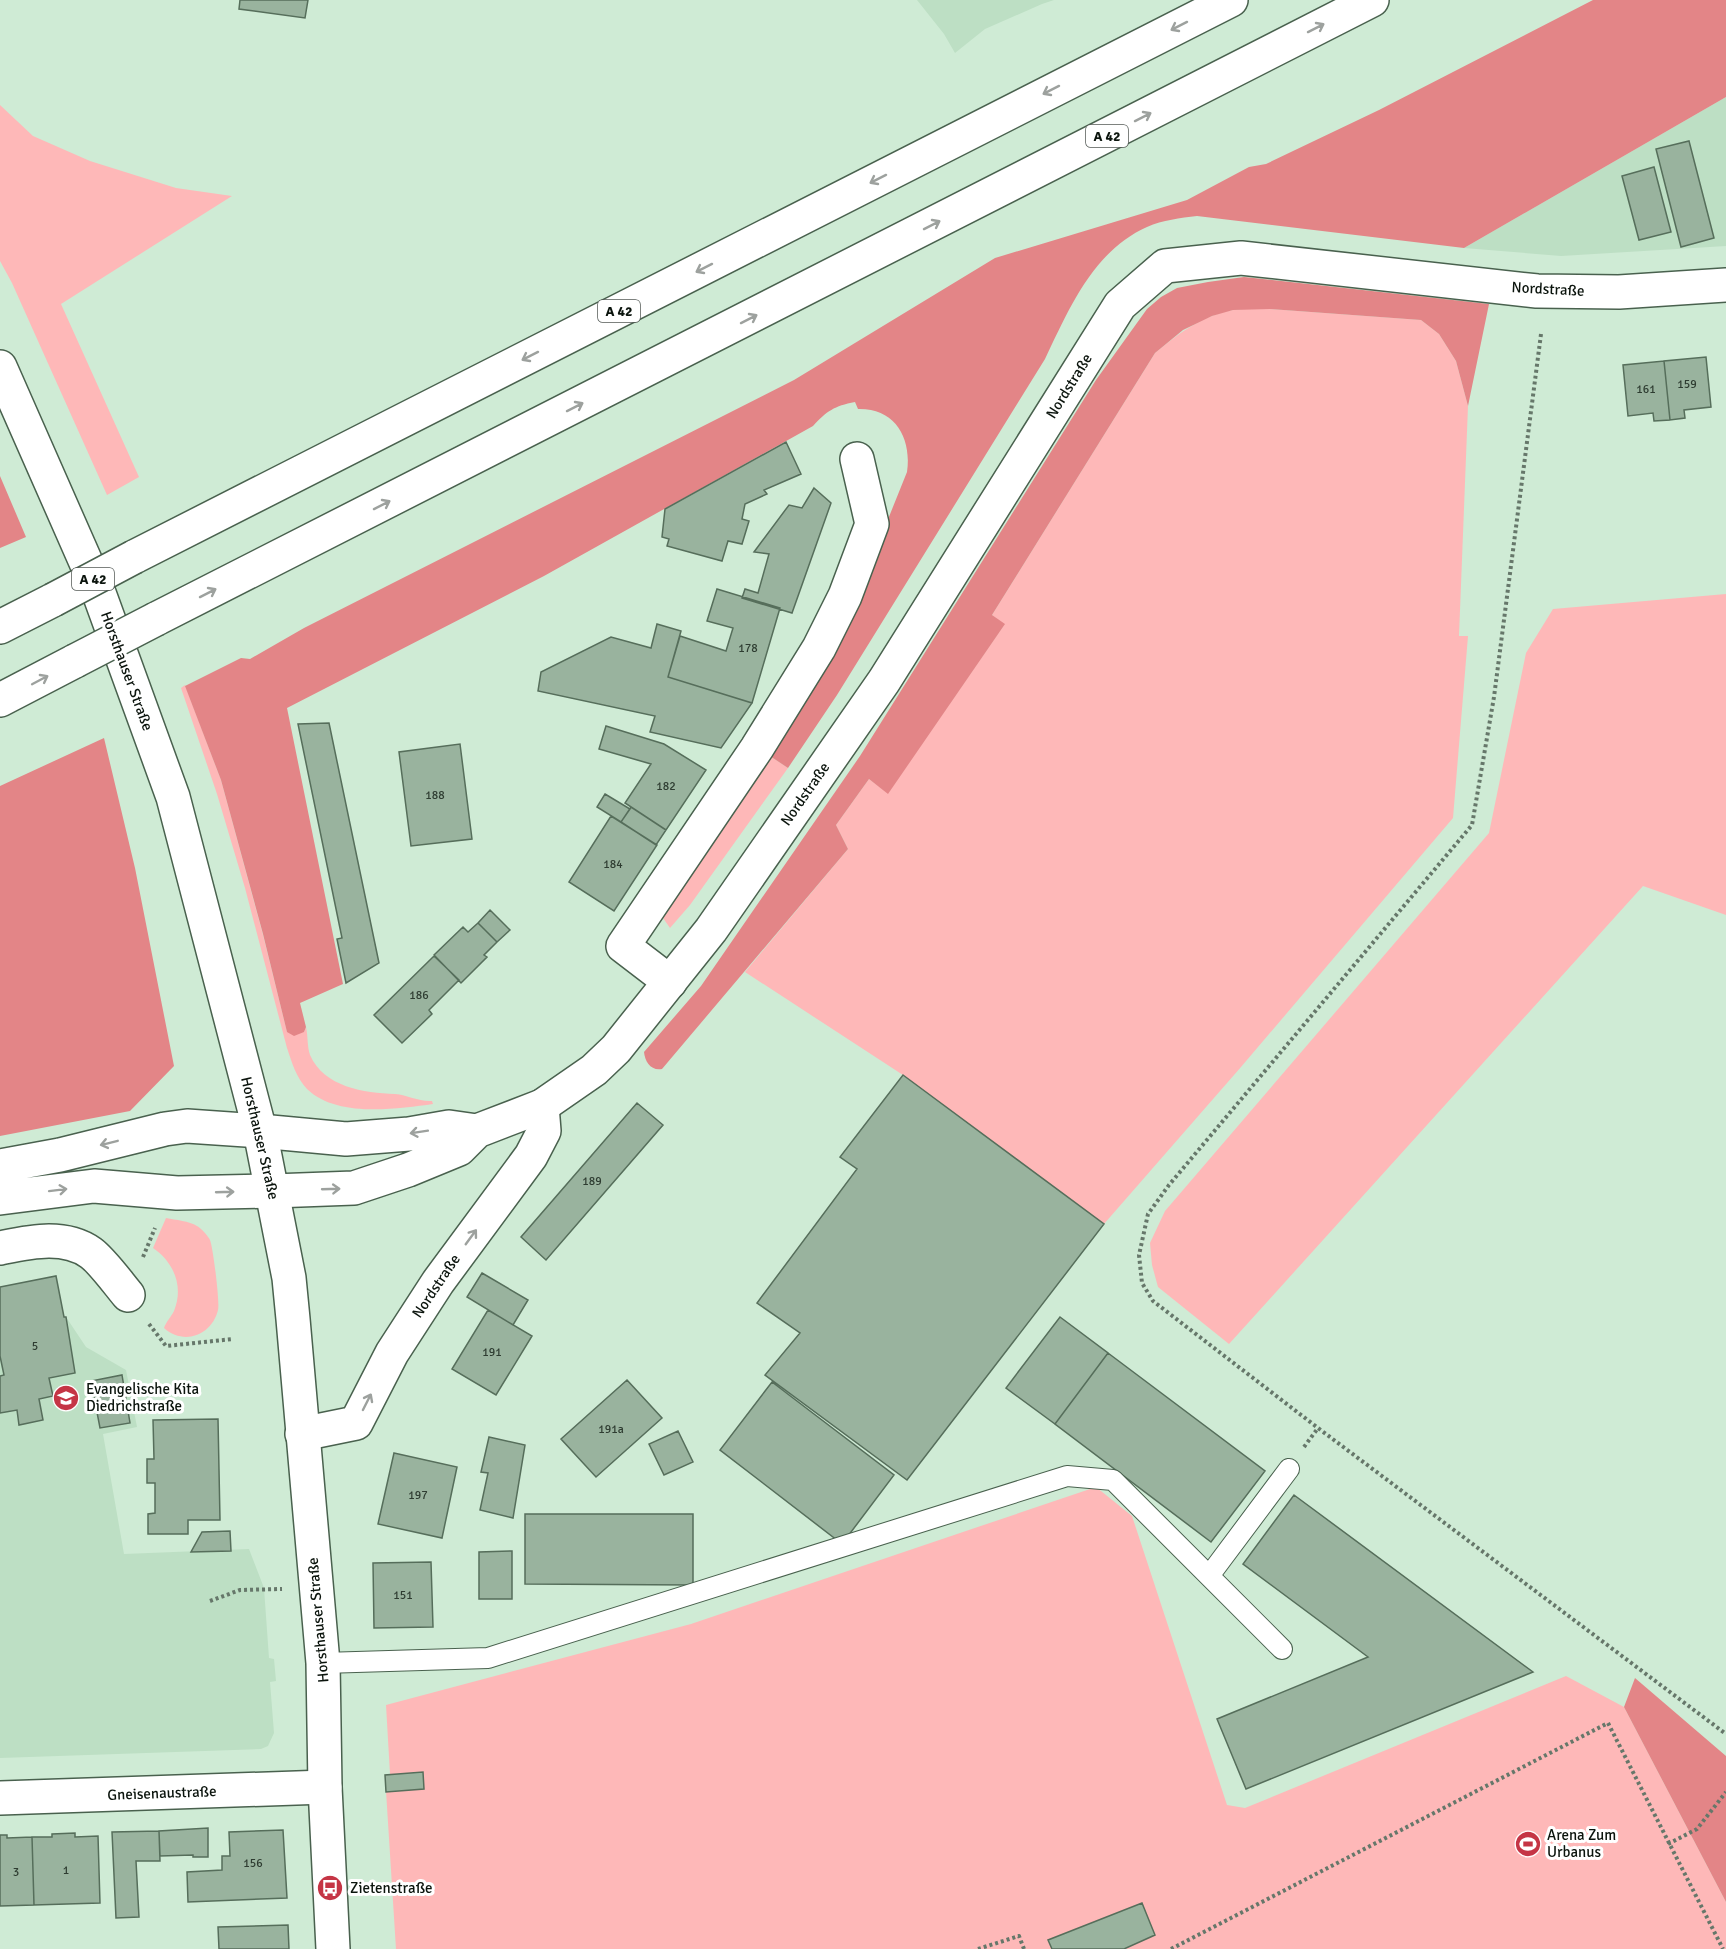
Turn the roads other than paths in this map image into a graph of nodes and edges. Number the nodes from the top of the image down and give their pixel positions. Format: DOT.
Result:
graph roads {
  1 [pos="1231,0"];
  2 [pos="1372,0"];
  3 [pos="1726,285"];
  4 [pos="0,367"];
  5 [pos="857,459"];
  6 [pos="4,622"];
  7 [pos="1,701"];
  8 [pos="670,982"];
  9 [pos="542,1106"];
  10 [pos="261,1131"];
  11 [pos="477,1131"];
  12 [pos="0,1166"];
  13 [pos="273,1191"];
  14 [pos="0,1198"];
  15 [pos="0,1248"];
  16 [pos="128,1295"];
  17 [pos="302,1434"];
  18 [pos="1289,1469"];
  19 [pos="1209,1576"];
  20 [pos="1282,1649"];
  21 [pos="323,1663"];
  22 [pos="325,1787"];
  23 [pos="0,1798"];
  24 [pos="333,1949"];
  1 -- 6 [label="main road, A 42, one-way, bridge"];
  7 -- 2 [label="main road, A 42, one-way, bridge"];
  3 -- 8 [label="main road, Nordstraße"];
  4 -- 10 [label="main road, Horsthauser Straße"];
  5 -- 8 [label="main road"];
  8 -- 9 [label="main road, Nordstraße"];
  9 -- 11 [label="main road, Nordstraße"];
  17 -- 9 [label="main road, Nordstraße, one-way"];
  11 -- 10 [label="main road, Nordstraße, one-way"];
  10 -- 12 [label="main road, Nordstraße, one-way"];
  10 -- 13 [label="main road, Horsthauser Straße"];
  13 -- 11 [label="main road, Nordstraße, one-way"];
  14 -- 13 [label="main road, Nordstraße, one-way"];
  13 -- 17 [label="main road, Horsthauser Straße"];
  15 -- 16 [label="main road"];
  17 -- 21 [label="main road, Horsthauser Straße"];
  18 -- 19 [label="lane"];
  19 -- 20 [label="lane"];
  19 -- 21 [label="lane"];
  21 -- 22 [label="main road, Horsthauser Straße"];
  22 -- 23 [label="main road, Gneisenaustraße"];
  22 -- 24 [label="main road, Horsthauser Straße"];
}
